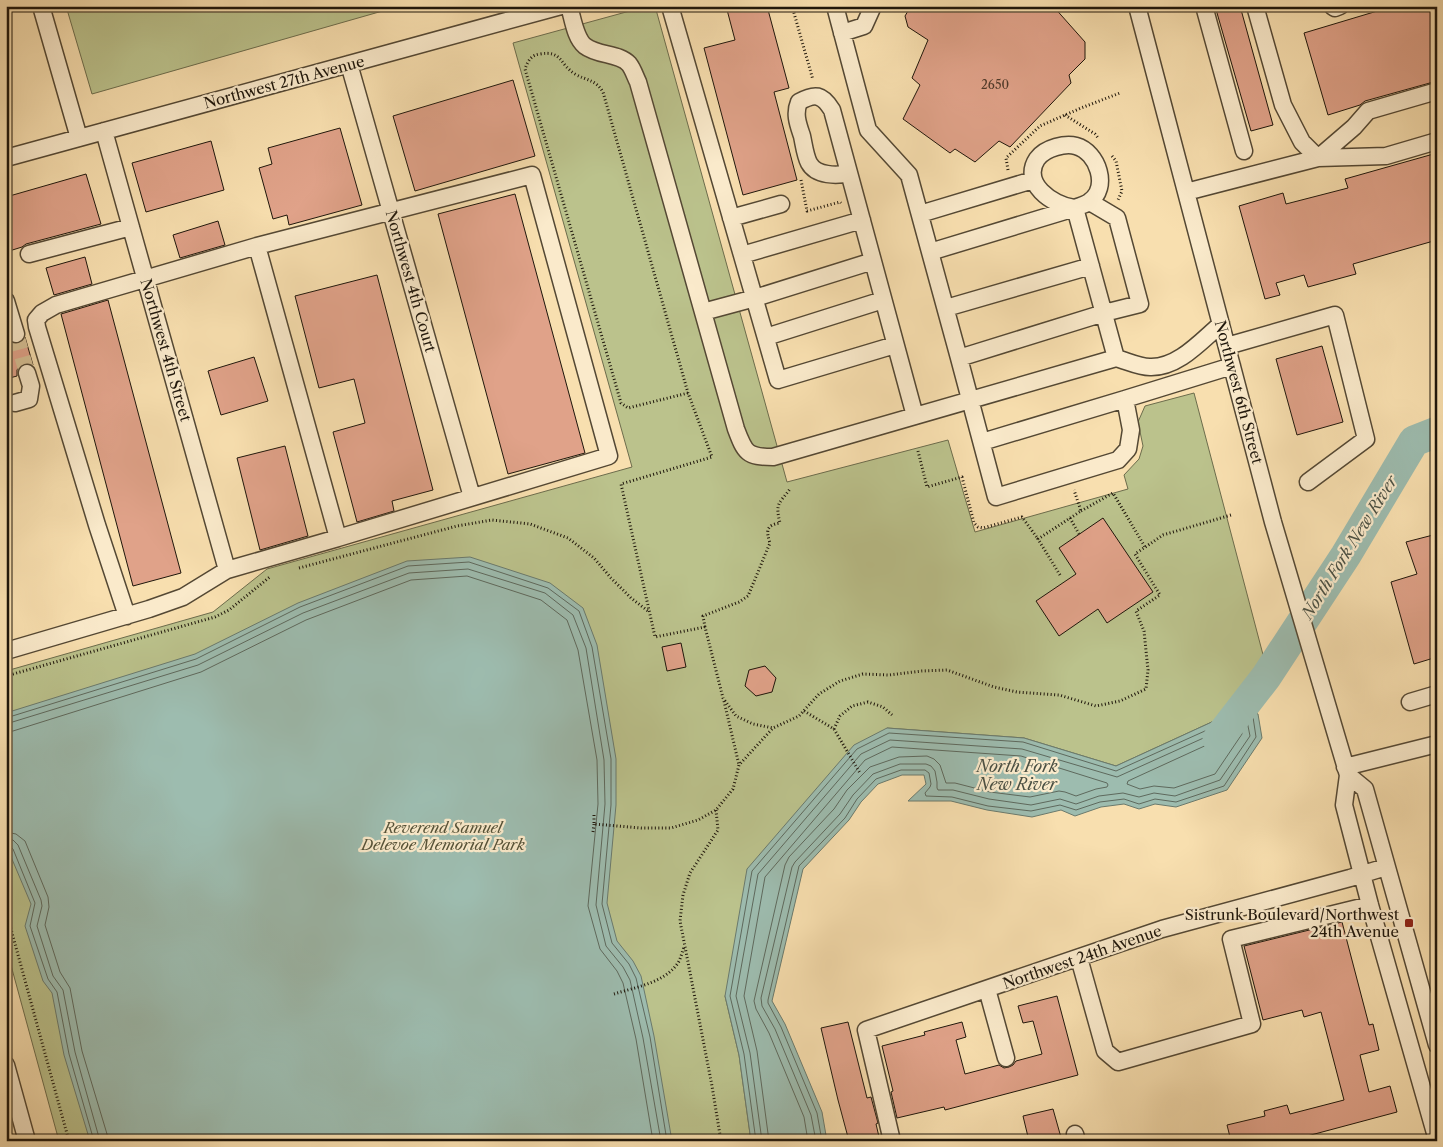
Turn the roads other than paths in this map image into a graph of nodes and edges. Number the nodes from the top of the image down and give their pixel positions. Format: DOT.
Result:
graph roads {
  1 [pos="41,6"];
  2 [pos="569,6"];
  3 [pos="670,6"];
  4 [pos="835,6"];
  5 [pos="873,6"];
  6 [pos="1137,6"];
  7 [pos="1204,6"];
  8 [pos="1255,6"];
  9 [pos="1332,6"];
  10 [pos="1340,6"];
  11 [pos="552,8"];
  12 [pos="842,33"];
  13 [pos="349,64"];
  14 [pos="1437,91"];
  15 [pos="104,131"];
  16 [pos="79,138"];
  17 [pos="1437,141"];
  18 [pos="1244,151"];
  19 [pos="6,158"];
  20 [pos="1318,158"];
  21 [pos="849,173"];
  22 [pos="1033,180"];
  23 [pos="1186,192"];
  24 [pos="781,204"];
  25 [pos="1082,205"];
  26 [pos="391,212"];
  27 [pos="920,214"];
  28 [pos="731,218"];
  29 [pos="862,220"];
  30 [pos="131,227"];
  31 [pos="258,246"];
  32 [pos="930,252"];
  33 [pos="29,254"];
  34 [pos="742,255"];
  35 [pos="873,261"];
  36 [pos="1091,266"];
  37 [pos="145,278"];
  38 [pos="754,298"];
  39 [pos="884,300"];
  40 [pos="6,301"];
  41 [pos="946,308"];
  42 [pos="703,312"];
  43 [pos="1104,313"];
  44 [pos="1221,324"];
  45 [pos="16,334"];
  46 [pos="766,338"];
  47 [pos="896,345"];
  48 [pos="1227,346"];
  49 [pos="959,358"];
  50 [pos="1116,358"];
  51 [pos="1232,366"];
  52 [pos="27,373"];
  53 [pos="1125,399"];
  54 [pos="970,400"];
  55 [pos="16,403"];
  56 [pos="915,416"];
  57 [pos="982,442"];
  58 [pos="1308,482"];
  59 [pos="472,497"];
  60 [pos="338,538"];
  61 [pos="227,570"];
  62 [pos="127,616"];
  63 [pos="6,652"];
  64 [pos="1437,694"];
  65 [pos="1410,702"];
  66 [pos="1437,744"];
  67 [pos="1346,771"];
  68 [pos="1386,867"];
  69 [pos="1362,874"];
  70 [pos="1370,905"];
  71 [pos="1079,958"];
  72 [pos="987,989"];
  73 [pos="1435,1035"];
  74 [pos="1006,1058"];
  75 [pos="6,1065"];
  76 [pos="1436,1140"];
  77 [pos="27,1141"];
  78 [pos="892,1141"];
  1 -- 16 [label="street"];
  2 -- 42 [label="street"];
  3 -- 28 [label="street"];
  4 -- 12 [label="street"];
  5 -- 12 [label="street"];
  6 -- 23 [label="street, Northwest 6th Street"];
  7 -- 18 [label="street"];
  8 -- 20 [label="street"];
  9 -- 10 [label="street"];
  11 -- 13 [label="street, Northwest 27th Avenue"];
  12 -- 27 [label="street"];
  13 -- 15 [label="street, Northwest 27th Avenue"];
  13 -- 26 [label="street, Northwest 4th Court"];
  14 -- 20 [label="street"];
  15 -- 16 [label="street, Northwest 27th Avenue"];
  15 -- 30 [label="street, Northwest 4th Street"];
  16 -- 19 [label="street, Northwest 27th Avenue"];
  17 -- 20 [label="street"];
  20 -- 23 [label="street"];
  21 -- 21 [label="street"];
  21 -- 29 [label="street"];
  22 -- 25 [label="street"];
  22 -- 25 [label="street"];
  22 -- 27 [label="street"];
  23 -- 44 [label="street, Northwest 6th Street"];
  24 -- 28 [label="street"];
  25 -- 32 [label="street"];
  25 -- 36 [label="street"];
  25 -- 43 [label="street"];
  26 -- 31 [label="street"];
  26 -- 59 [label="street, Northwest 4th Court"];
  26 -- 59 [label="street"];
  27 -- 32 [label="street"];
  28 -- 34 [label="street"];
  29 -- 34 [label="street"];
  29 -- 35 [label="street"];
  30 -- 33 [label="street"];
  30 -- 37 [label="street, Northwest 4th Street"];
  31 -- 37 [label="street"];
  31 -- 60 [label="street"];
  32 -- 41 [label="street"];
  34 -- 38 [label="street"];
  35 -- 38 [label="street"];
  35 -- 39 [label="street"];
  36 -- 41 [label="street"];
  36 -- 43 [label="street"];
  37 -- 61 [label="street, Northwest 4th Street"];
  37 -- 62 [label="street"];
  38 -- 42 [label="street"];
  38 -- 46 [label="street"];
  39 -- 46 [label="street"];
  39 -- 47 [label="street"];
  40 -- 45 [label="street"];
  41 -- 49 [label="street"];
  42 -- 56 [label="street"];
  43 -- 49 [label="street"];
  43 -- 50 [label="street"];
  44 -- 48 [label="street, Northwest 6th Street"];
  44 -- 50 [label="street"];
  46 -- 47 [label="street"];
  47 -- 56 [label="street"];
  48 -- 51 [label="street, Northwest 6th Street"];
  48 -- 58 [label="street"];
  49 -- 54 [label="street"];
  50 -- 54 [label="street"];
  51 -- 53 [label="street"];
  51 -- 67 [label="street, Northwest 6th Street"];
  52 -- 55 [label="street"];
  53 -- 57 [label="street"];
  53 -- 57 [label="street"];
  54 -- 56 [label="street"];
  54 -- 57 [label="street"];
  59 -- 60 [label="street"];
  60 -- 61 [label="street"];
  61 -- 62 [label="street"];
  62 -- 63 [label="street"];
  64 -- 65 [label="street"];
  66 -- 67 [label="street"];
  67 -- 68 [label="street"];
  67 -- 69 [label="street, Northwest 6th Street"];
  68 -- 69 [label="street, Northwest 24th Avenue"];
  68 -- 73 [label="street"];
  69 -- 70 [label="street, Northwest 6th Street"];
  69 -- 71 [label="street, Northwest 24th Avenue"];
  70 -- 71 [label="street"];
  70 -- 76 [label="street, Northwest 6th Street"];
  71 -- 72 [label="street, Northwest 24th Avenue"];
  72 -- 74 [label="street"];
  72 -- 78 [label="street, Northwest 24th Avenue"];
  75 -- 77 [label="street"];
}
